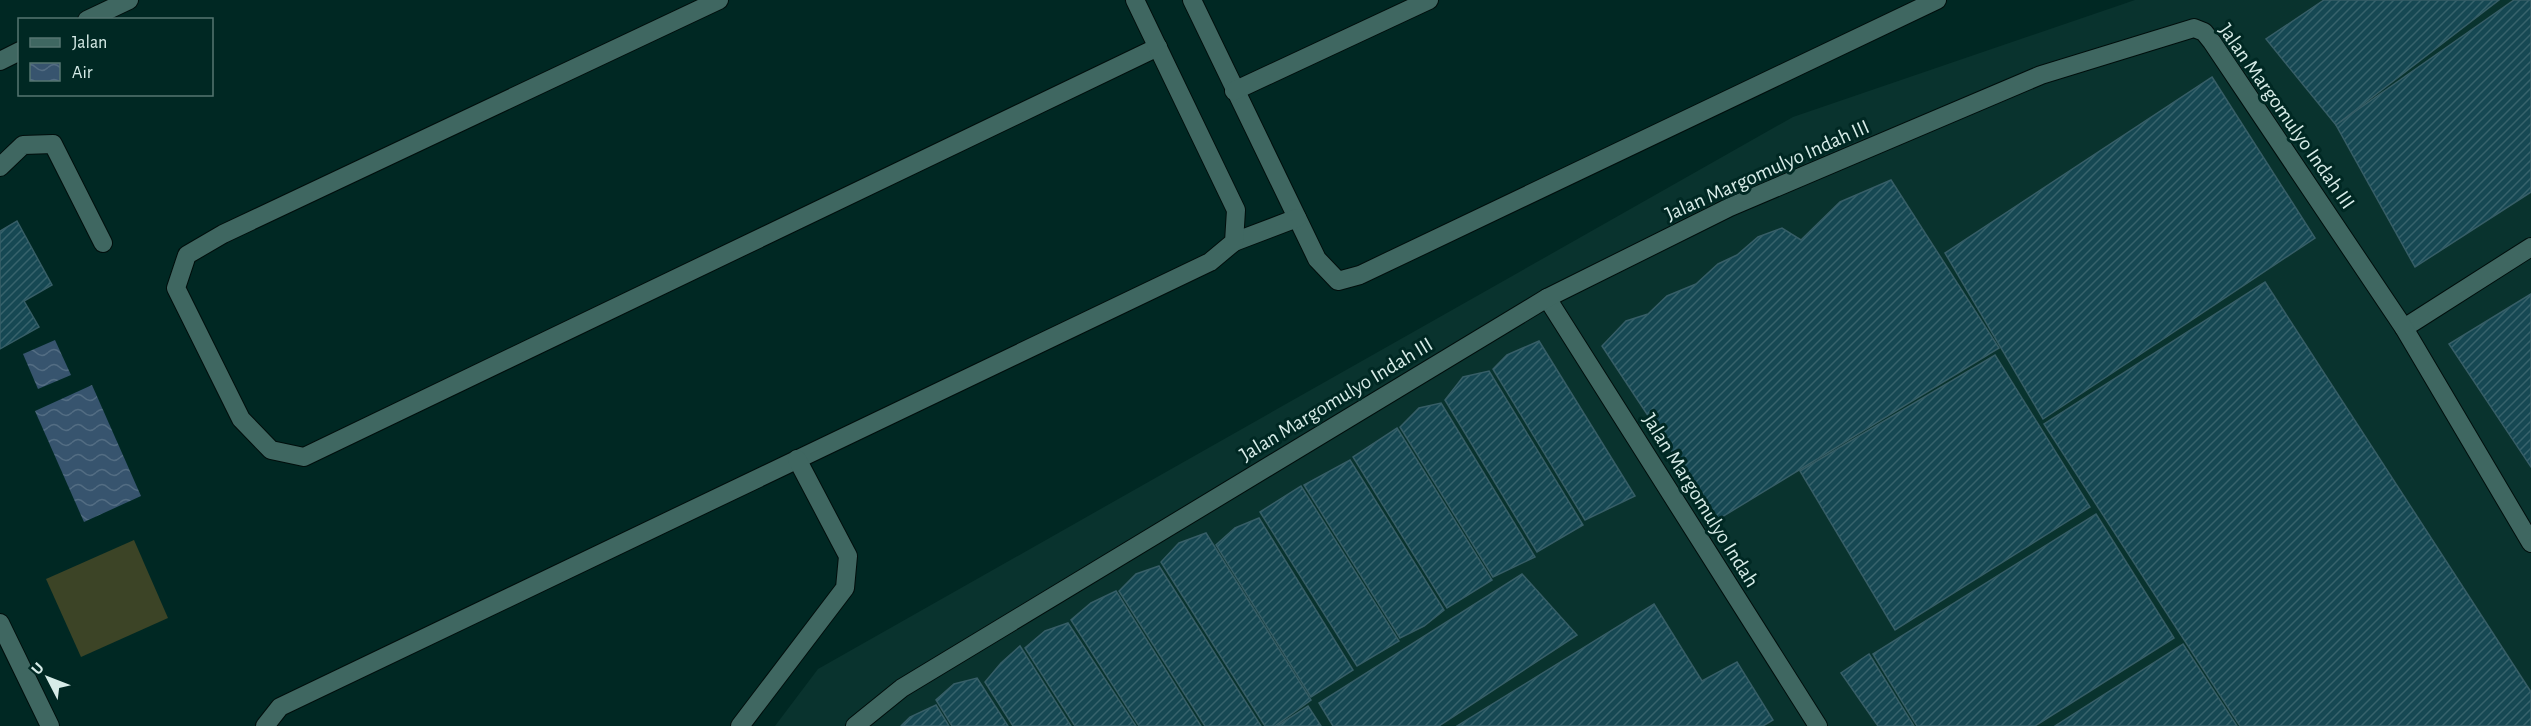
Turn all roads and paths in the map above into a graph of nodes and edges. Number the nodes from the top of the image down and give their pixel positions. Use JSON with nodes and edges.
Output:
{"nodes":[{"id":1,"x":129,"y":0,"type":"edge"},
{"id":2,"x":719,"y":0,"type":"edge"},
{"id":3,"x":1135,"y":0,"type":"edge"},
{"id":4,"x":1192,"y":0,"type":"edge"},
{"id":5,"x":1430,"y":0,"type":"edge"},
{"id":6,"x":1937,"y":0,"type":"edge"},
{"id":7,"x":91,"y":18,"type":"edge"},
{"id":8,"x":1158,"y":47,"type":"junction"},
{"id":9,"x":18,"y":52,"type":"edge"},
{"id":10,"x":0,"y":61,"type":"edge"},
{"id":11,"x":1234,"y":91,"type":"junction"},
{"id":12,"x":4,"y":155,"type":"edge"},
{"id":13,"x":1297,"y":218,"type":"junction"},
{"id":14,"x":1234,"y":242,"type":"junction"},
{"id":15,"x":103,"y":243,"type":"dead end"},
{"id":16,"x":2531,"y":248,"type":"edge"},
{"id":17,"x":1547,"y":297,"type":"junction"},
{"id":18,"x":2404,"y":328,"type":"junction"},
{"id":19,"x":797,"y":459,"type":"junction"},
{"id":20,"x":2531,"y":543,"type":"edge"},
{"id":21,"x":0,"y":623,"type":"edge"},
{"id":22,"x":50,"y":726,"type":"edge"},
{"id":23,"x":265,"y":726,"type":"edge"},
{"id":24,"x":740,"y":726,"type":"edge"},
{"id":25,"x":855,"y":726,"type":"edge"},
{"id":26,"x":1818,"y":726,"type":"edge"}],
"edges":[{"from":1,"to":7,"type":"street"},
{"from":2,"to":8,"type":"street"},
{"from":3,"to":8,"type":"street"},
{"from":4,"to":11,"type":"street"},
{"from":5,"to":11,"type":"street"},
{"from":6,"to":13,"type":"street"},
{"from":8,"to":14,"type":"street"},
{"from":9,"to":10,"type":"street"},
{"from":11,"to":13,"type":"street"},
{"from":12,"to":15,"type":"street"},
{"from":13,"to":14,"type":"street"},
{"from":14,"to":19,"type":"street"},
{"from":16,"to":18,"type":"street"},
{"from":17,"to":18,"type":"street","name":"Jalan Margomulyo Indah III"},
{"from":17,"to":25,"type":"street","name":"Jalan Margomulyo Indah III"},
{"from":17,"to":26,"type":"street","name":"Jalan Margomulyo Indah"},
{"from":18,"to":20,"type":"street","name":"Jalan Margomulyo Indah III"},
{"from":19,"to":23,"type":"street"},
{"from":19,"to":24,"type":"street"},
{"from":21,"to":22,"type":"street"}]}
